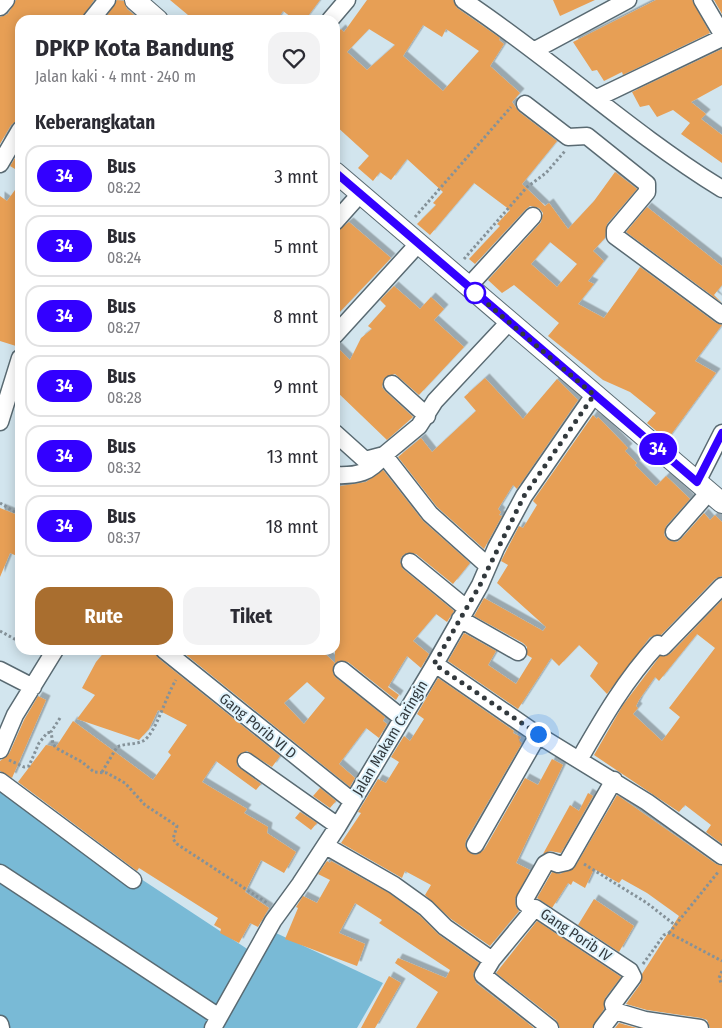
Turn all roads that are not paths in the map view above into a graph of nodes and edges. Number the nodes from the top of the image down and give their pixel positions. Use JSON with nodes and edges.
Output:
{"nodes":[{"id":1,"x":6,"y":0,"type":"edge"},
{"id":2,"x":107,"y":0,"type":"edge"},
{"id":3,"x":135,"y":0,"type":"edge"},
{"id":4,"x":347,"y":0,"type":"edge"},
{"id":5,"x":463,"y":0,"type":"edge"},
{"id":6,"x":628,"y":0,"type":"edge"},
{"id":7,"x":702,"y":0,"type":"edge"},
{"id":8,"x":0,"y":7,"type":"edge"},
{"id":9,"x":96,"y":15,"type":"edge"},
{"id":10,"x":152,"y":15,"type":"edge"},
{"id":11,"x":334,"y":15,"type":"edge"},
{"id":12,"x":722,"y":34,"type":"edge"},
{"id":13,"x":722,"y":38,"type":"edge"},
{"id":14,"x":535,"y":50,"type":"junction"},
{"id":15,"x":597,"y":98,"type":"junction"},
{"id":16,"x":525,"y":104,"type":"road end"},
{"id":17,"x":15,"y":138,"type":"edge"},
{"id":18,"x":1,"y":160,"type":"edge"},
{"id":19,"x":340,"y":176,"type":"edge"},
{"id":20,"x":722,"y":189,"type":"edge"},
{"id":21,"x":360,"y":194,"type":"junction"},
{"id":22,"x":340,"y":216,"type":"edge"},
{"id":23,"x":533,"y":216,"type":"dead end"},
{"id":24,"x":418,"y":244,"type":"junction"},
{"id":25,"x":468,"y":287,"type":"junction"},
{"id":26,"x":722,"y":315,"type":"edge"},
{"id":27,"x":509,"y":322,"type":"junction"},
{"id":28,"x":340,"y":330,"type":"edge"},
{"id":29,"x":15,"y":374,"type":"edge"},
{"id":30,"x":392,"y":384,"type":"dead end"},
{"id":31,"x":594,"y":395,"type":"junction"},
{"id":32,"x":427,"y":416,"type":"junction"},
{"id":33,"x":0,"y":422,"type":"edge"},
{"id":34,"x":722,"y":433,"type":"edge"},
{"id":35,"x":340,"y":438,"type":"edge"},
{"id":36,"x":384,"y":455,"type":"junction"},
{"id":37,"x":340,"y":475,"type":"edge"},
{"id":38,"x":709,"y":492,"type":"edge"},
{"id":39,"x":674,"y":532,"type":"dead end"},
{"id":40,"x":410,"y":562,"type":"dead end"},
{"id":41,"x":488,"y":566,"type":"junction"},
{"id":42,"x":722,"y":586,"type":"edge"},
{"id":43,"x":463,"y":614,"type":"junction"},
{"id":44,"x":518,"y":652,"type":"dead end"},
{"id":45,"x":52,"y":655,"type":"edge"},
{"id":46,"x":170,"y":655,"type":"edge"},
{"id":47,"x":434,"y":664,"type":"junction"},
{"id":48,"x":0,"y":670,"type":"edge"},
{"id":49,"x":342,"y":670,"type":"dead end"},
{"id":50,"x":33,"y":687,"type":"junction"},
{"id":51,"x":402,"y":718,"type":"junction"},
{"id":52,"x":538,"y":734,"type":"junction"},
{"id":53,"x":0,"y":750,"type":"edge"},
{"id":54,"x":246,"y":760,"type":"dead end"},
{"id":55,"x":578,"y":760,"type":"junction"},
{"id":56,"x":614,"y":780,"type":"junction"},
{"id":57,"x":0,"y":781,"type":"edge"},
{"id":58,"x":352,"y":801,"type":"junction"},
{"id":59,"x":338,"y":826,"type":"junction"},
{"id":60,"x":475,"y":845,"type":"dead end"},
{"id":61,"x":326,"y":846,"type":"junction"},
{"id":62,"x":722,"y":856,"type":"edge"},
{"id":63,"x":0,"y":873,"type":"edge"},
{"id":64,"x":133,"y":880,"type":"dead end"},
{"id":65,"x":533,"y":909,"type":"junction"},
{"id":66,"x":492,"y":960,"type":"junction"},
{"id":67,"x":615,"y":1011,"type":"junction"},
{"id":68,"x":216,"y":1022,"type":"edge"},
{"id":69,"x":0,"y":1024,"type":"edge"},
{"id":70,"x":1,"y":1028,"type":"edge"},
{"id":71,"x":550,"y":1028,"type":"edge"},
{"id":72,"x":602,"y":1028,"type":"edge"},
{"id":73,"x":700,"y":1028,"type":"edge"}],
"edges":[{"from":1,"to":8,"type":"street"},
{"from":2,"to":9,"type":"street"},
{"from":3,"to":10,"type":"main road"},
{"from":4,"to":11,"type":"street"},
{"from":5,"to":14,"type":"street"},
{"from":6,"to":14,"type":"street"},
{"from":7,"to":12,"type":"street"},
{"from":13,"to":15,"type":"street"},
{"from":14,"to":15,"type":"street"},
{"from":15,"to":20,"type":"street"},
{"from":16,"to":26,"type":"street"},
{"from":17,"to":18,"type":"street"},
{"from":19,"to":21,"type":"main road"},
{"from":21,"to":22,"type":"street"},
{"from":21,"to":24,"type":"main road"},
{"from":23,"to":25,"type":"street"},
{"from":24,"to":25,"type":"main road"},
{"from":24,"to":28,"type":"street"},
{"from":25,"to":27,"type":"main road"},
{"from":27,"to":31,"type":"main road"},
{"from":27,"to":32,"type":"street"},
{"from":29,"to":33,"type":"street"},
{"from":30,"to":32,"type":"street"},
{"from":31,"to":38,"type":"main road"},
{"from":31,"to":41,"type":"street","name":"Jalan Makam Caringin"},
{"from":32,"to":36,"type":"street"},
{"from":34,"to":38,"type":"street"},
{"from":35,"to":36,"type":"street"},
{"from":36,"to":37,"type":"street"},
{"from":36,"to":41,"type":"street"},
{"from":38,"to":39,"type":"street"},
{"from":40,"to":43,"type":"street"},
{"from":41,"to":43,"type":"street","name":"Jalan Makam Caringin"},
{"from":42,"to":55,"type":"street"},
{"from":43,"to":44,"type":"street"},
{"from":43,"to":47,"type":"street","name":"Jalan Makam Caringin"},
{"from":45,"to":50,"type":"street"},
{"from":46,"to":58,"type":"street","name":"Gang Porib VI D"},
{"from":47,"to":51,"type":"street","name":"Jalan Makam Caringin"},
{"from":47,"to":52,"type":"street"},
{"from":48,"to":50,"type":"street"},
{"from":49,"to":51,"type":"street"},
{"from":50,"to":53,"type":"street"},
{"from":51,"to":58,"type":"street","name":"Jalan Makam Caringin"},
{"from":52,"to":55,"type":"street"},
{"from":52,"to":60,"type":"street"},
{"from":54,"to":59,"type":"street"},
{"from":55,"to":56,"type":"street"},
{"from":56,"to":62,"type":"street"},
{"from":56,"to":65,"type":"street"},
{"from":57,"to":64,"type":"street"},
{"from":58,"to":59,"type":"street","name":"Jalan Makam Caringin"},
{"from":59,"to":61,"type":"street","name":"Jalan Makam Caringin"},
{"from":61,"to":66,"type":"street"},
{"from":61,"to":68,"type":"street","name":"Jalan Makam Caringin"},
{"from":63,"to":68,"type":"street"},
{"from":65,"to":66,"type":"street","name":"Gang Porib IV"},
{"from":65,"to":67,"type":"street","name":"Gang Porib IV"},
{"from":66,"to":71,"type":"street"},
{"from":67,"to":72,"type":"street"},
{"from":67,"to":73,"type":"street"},
{"from":69,"to":70,"type":"street"}]}
